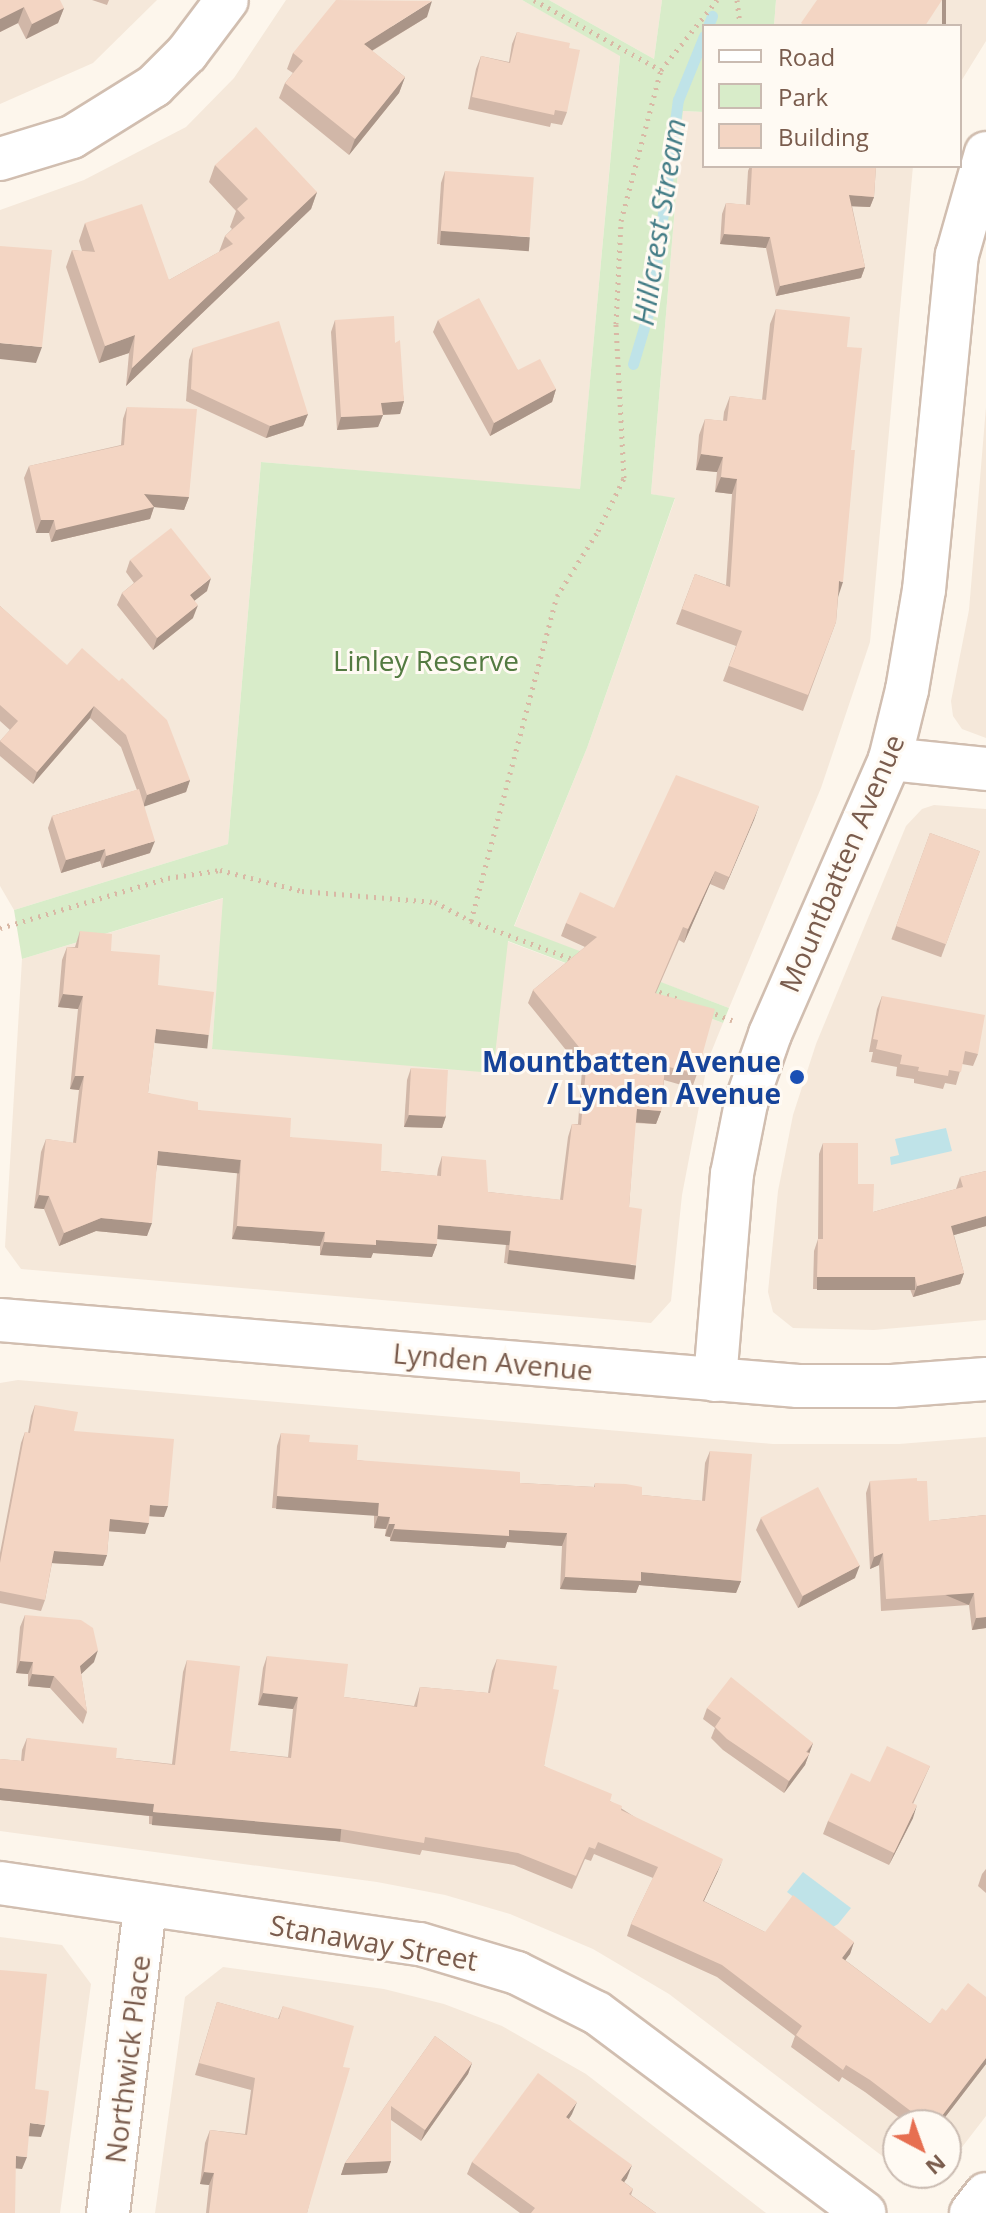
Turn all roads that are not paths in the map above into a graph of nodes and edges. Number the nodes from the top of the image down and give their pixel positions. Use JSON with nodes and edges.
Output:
{"nodes":[{"id":1,"x":227,"y":0,"type":"edge"},
{"id":2,"x":0,"y":159,"type":"edge"},
{"id":3,"x":982,"y":175,"type":"edge"},
{"id":4,"x":890,"y":759,"type":"junction"},
{"id":5,"x":986,"y":769,"type":"edge"},
{"id":6,"x":0,"y":1320,"type":"edge"},
{"id":7,"x":986,"y":1379,"type":"edge"},
{"id":8,"x":715,"y":1380,"type":"junction"},
{"id":9,"x":0,"y":1883,"type":"edge"},
{"id":10,"x":145,"y":1905,"type":"junction"},
{"id":11,"x":986,"y":2194,"type":"edge"},
{"id":12,"x":108,"y":2213,"type":"edge"},
{"id":13,"x":864,"y":2213,"type":"edge"},
{"id":14,"x":971,"y":2213,"type":"edge"}],
"edges":[{"from":1,"to":2,"type":"street"},
{"from":3,"to":4,"type":"street","name":"Mountbatten Avenue"},
{"from":4,"to":5,"type":"street"},
{"from":4,"to":8,"type":"street","name":"Mountbatten Avenue"},
{"from":6,"to":8,"type":"street","name":"Lynden Avenue"},
{"from":7,"to":8,"type":"street","name":"Lynden Avenue"},
{"from":9,"to":10,"type":"street","name":"Stanaway Street"},
{"from":10,"to":12,"type":"street","name":"Northwick Place"},
{"from":10,"to":13,"type":"street","name":"Stanaway Street"},
{"from":11,"to":14,"type":"street"}]}
